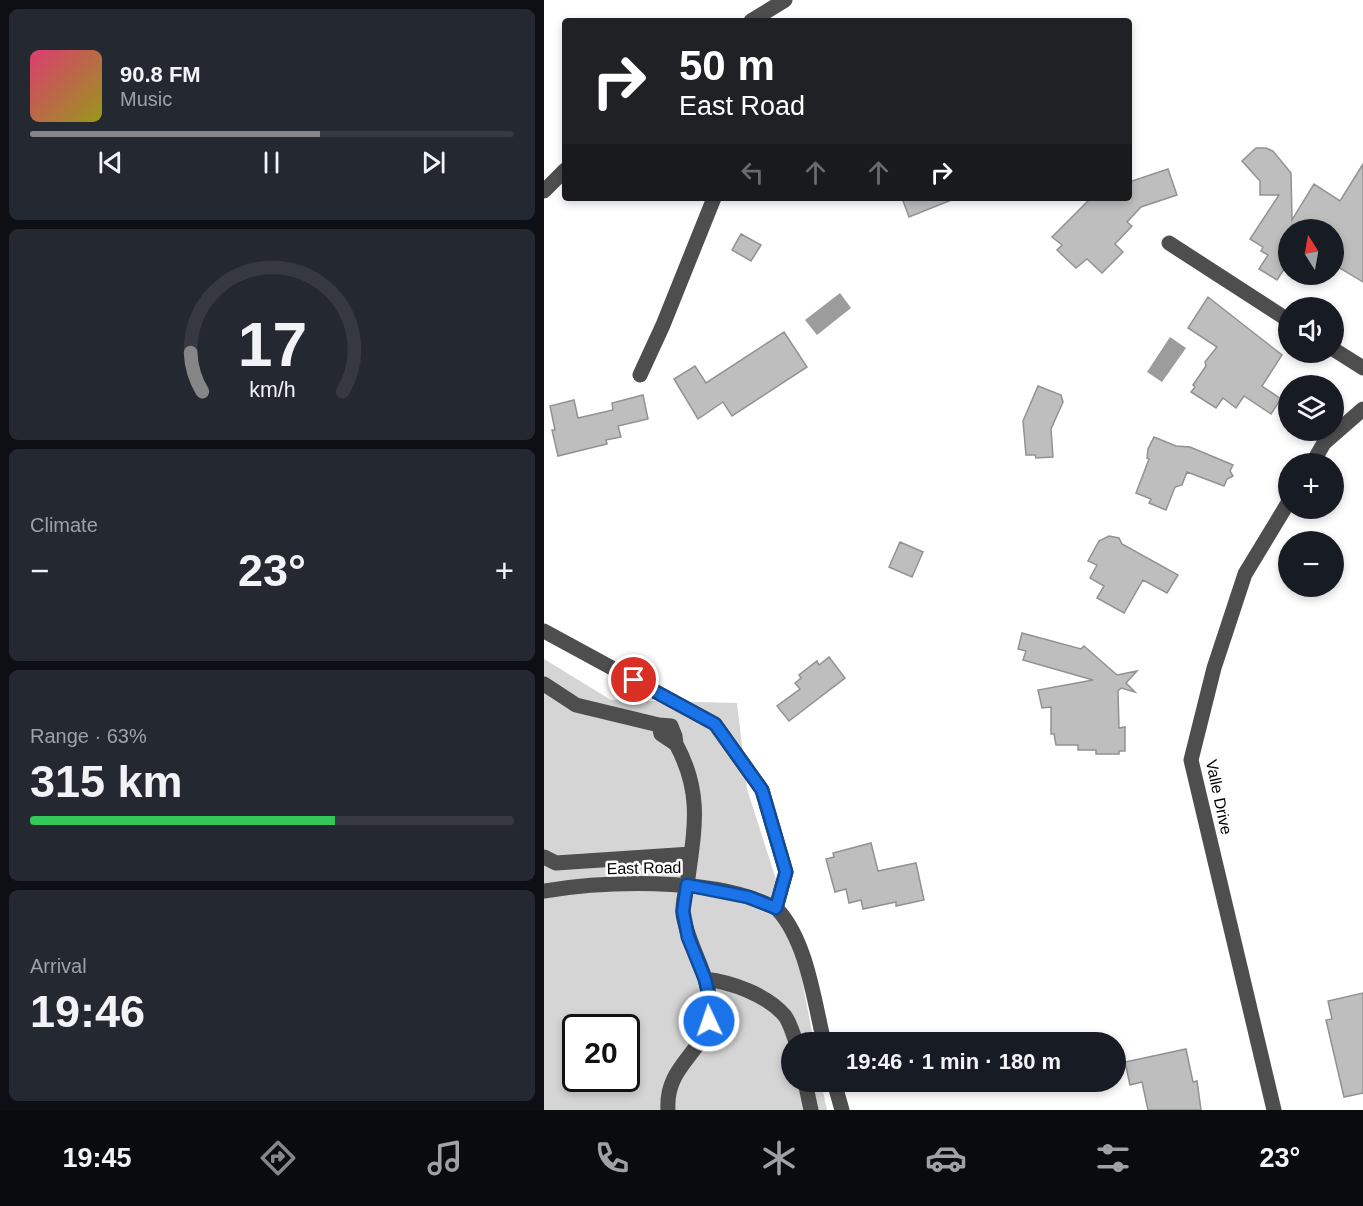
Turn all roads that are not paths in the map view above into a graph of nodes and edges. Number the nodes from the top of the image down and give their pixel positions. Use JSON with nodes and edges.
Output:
{"nodes":[{"id":1,"x":785,"y":0,"type":"edge"},
{"id":2,"x":758,"y":18,"type":"edge"},
{"id":3,"x":562,"y":173,"type":"edge"},
{"id":4,"x":544,"y":191,"type":"edge"},
{"id":5,"x":713,"y":201,"type":"edge"},
{"id":6,"x":1169,"y":243,"type":"dead end"},
{"id":7,"x":1278,"y":314,"type":"edge"},
{"id":8,"x":1344,"y":356,"type":"edge"},
{"id":9,"x":1363,"y":368,"type":"edge"},
{"id":10,"x":640,"y":375,"type":"dead end"},
{"id":11,"x":1363,"y":409,"type":"edge"},
{"id":12,"x":1318,"y":453,"type":"edge"},
{"id":13,"x":1278,"y":519,"type":"edge"},
{"id":14,"x":544,"y":631,"type":"edge"},
{"id":15,"x":544,"y":684,"type":"edge"},
{"id":16,"x":691,"y":854,"type":"junction"},
{"id":17,"x":544,"y":857,"type":"edge"},
{"id":18,"x":687,"y":885,"type":"junction"},
{"id":19,"x":544,"y":891,"type":"edge"},
{"id":20,"x":776,"y":908,"type":"junction"},
{"id":21,"x":705,"y":979,"type":"junction"},
{"id":22,"x":792,"y":1032,"type":"edge"},
{"id":23,"x":822,"y":1032,"type":"edge"},
{"id":24,"x":807,"y":1092,"type":"edge"},
{"id":25,"x":837,"y":1092,"type":"edge"},
{"id":26,"x":668,"y":1110,"type":"edge"},
{"id":27,"x":811,"y":1110,"type":"edge"},
{"id":28,"x":842,"y":1110,"type":"edge"},
{"id":29,"x":1274,"y":1110,"type":"edge"}],
"edges":[{"from":1,"to":2,"type":"street"},
{"from":3,"to":4,"type":"street"},
{"from":5,"to":10,"type":"street"},
{"from":6,"to":7,"type":"street"},
{"from":8,"to":9,"type":"street"},
{"from":11,"to":12,"type":"street"},
{"from":13,"to":29,"type":"street","name":"Valle Drive"},
{"from":14,"to":20,"type":"street"},
{"from":15,"to":16,"type":"street"},
{"from":16,"to":17,"type":"street"},
{"from":16,"to":18,"type":"street"},
{"from":18,"to":19,"type":"street","name":"East Road"},
{"from":18,"to":20,"type":"street","name":"East Road"},
{"from":18,"to":21,"type":"street"},
{"from":20,"to":23,"type":"street"},
{"from":21,"to":22,"type":"street"},
{"from":21,"to":26,"type":"street"},
{"from":24,"to":27,"type":"street"},
{"from":25,"to":28,"type":"street"}]}
